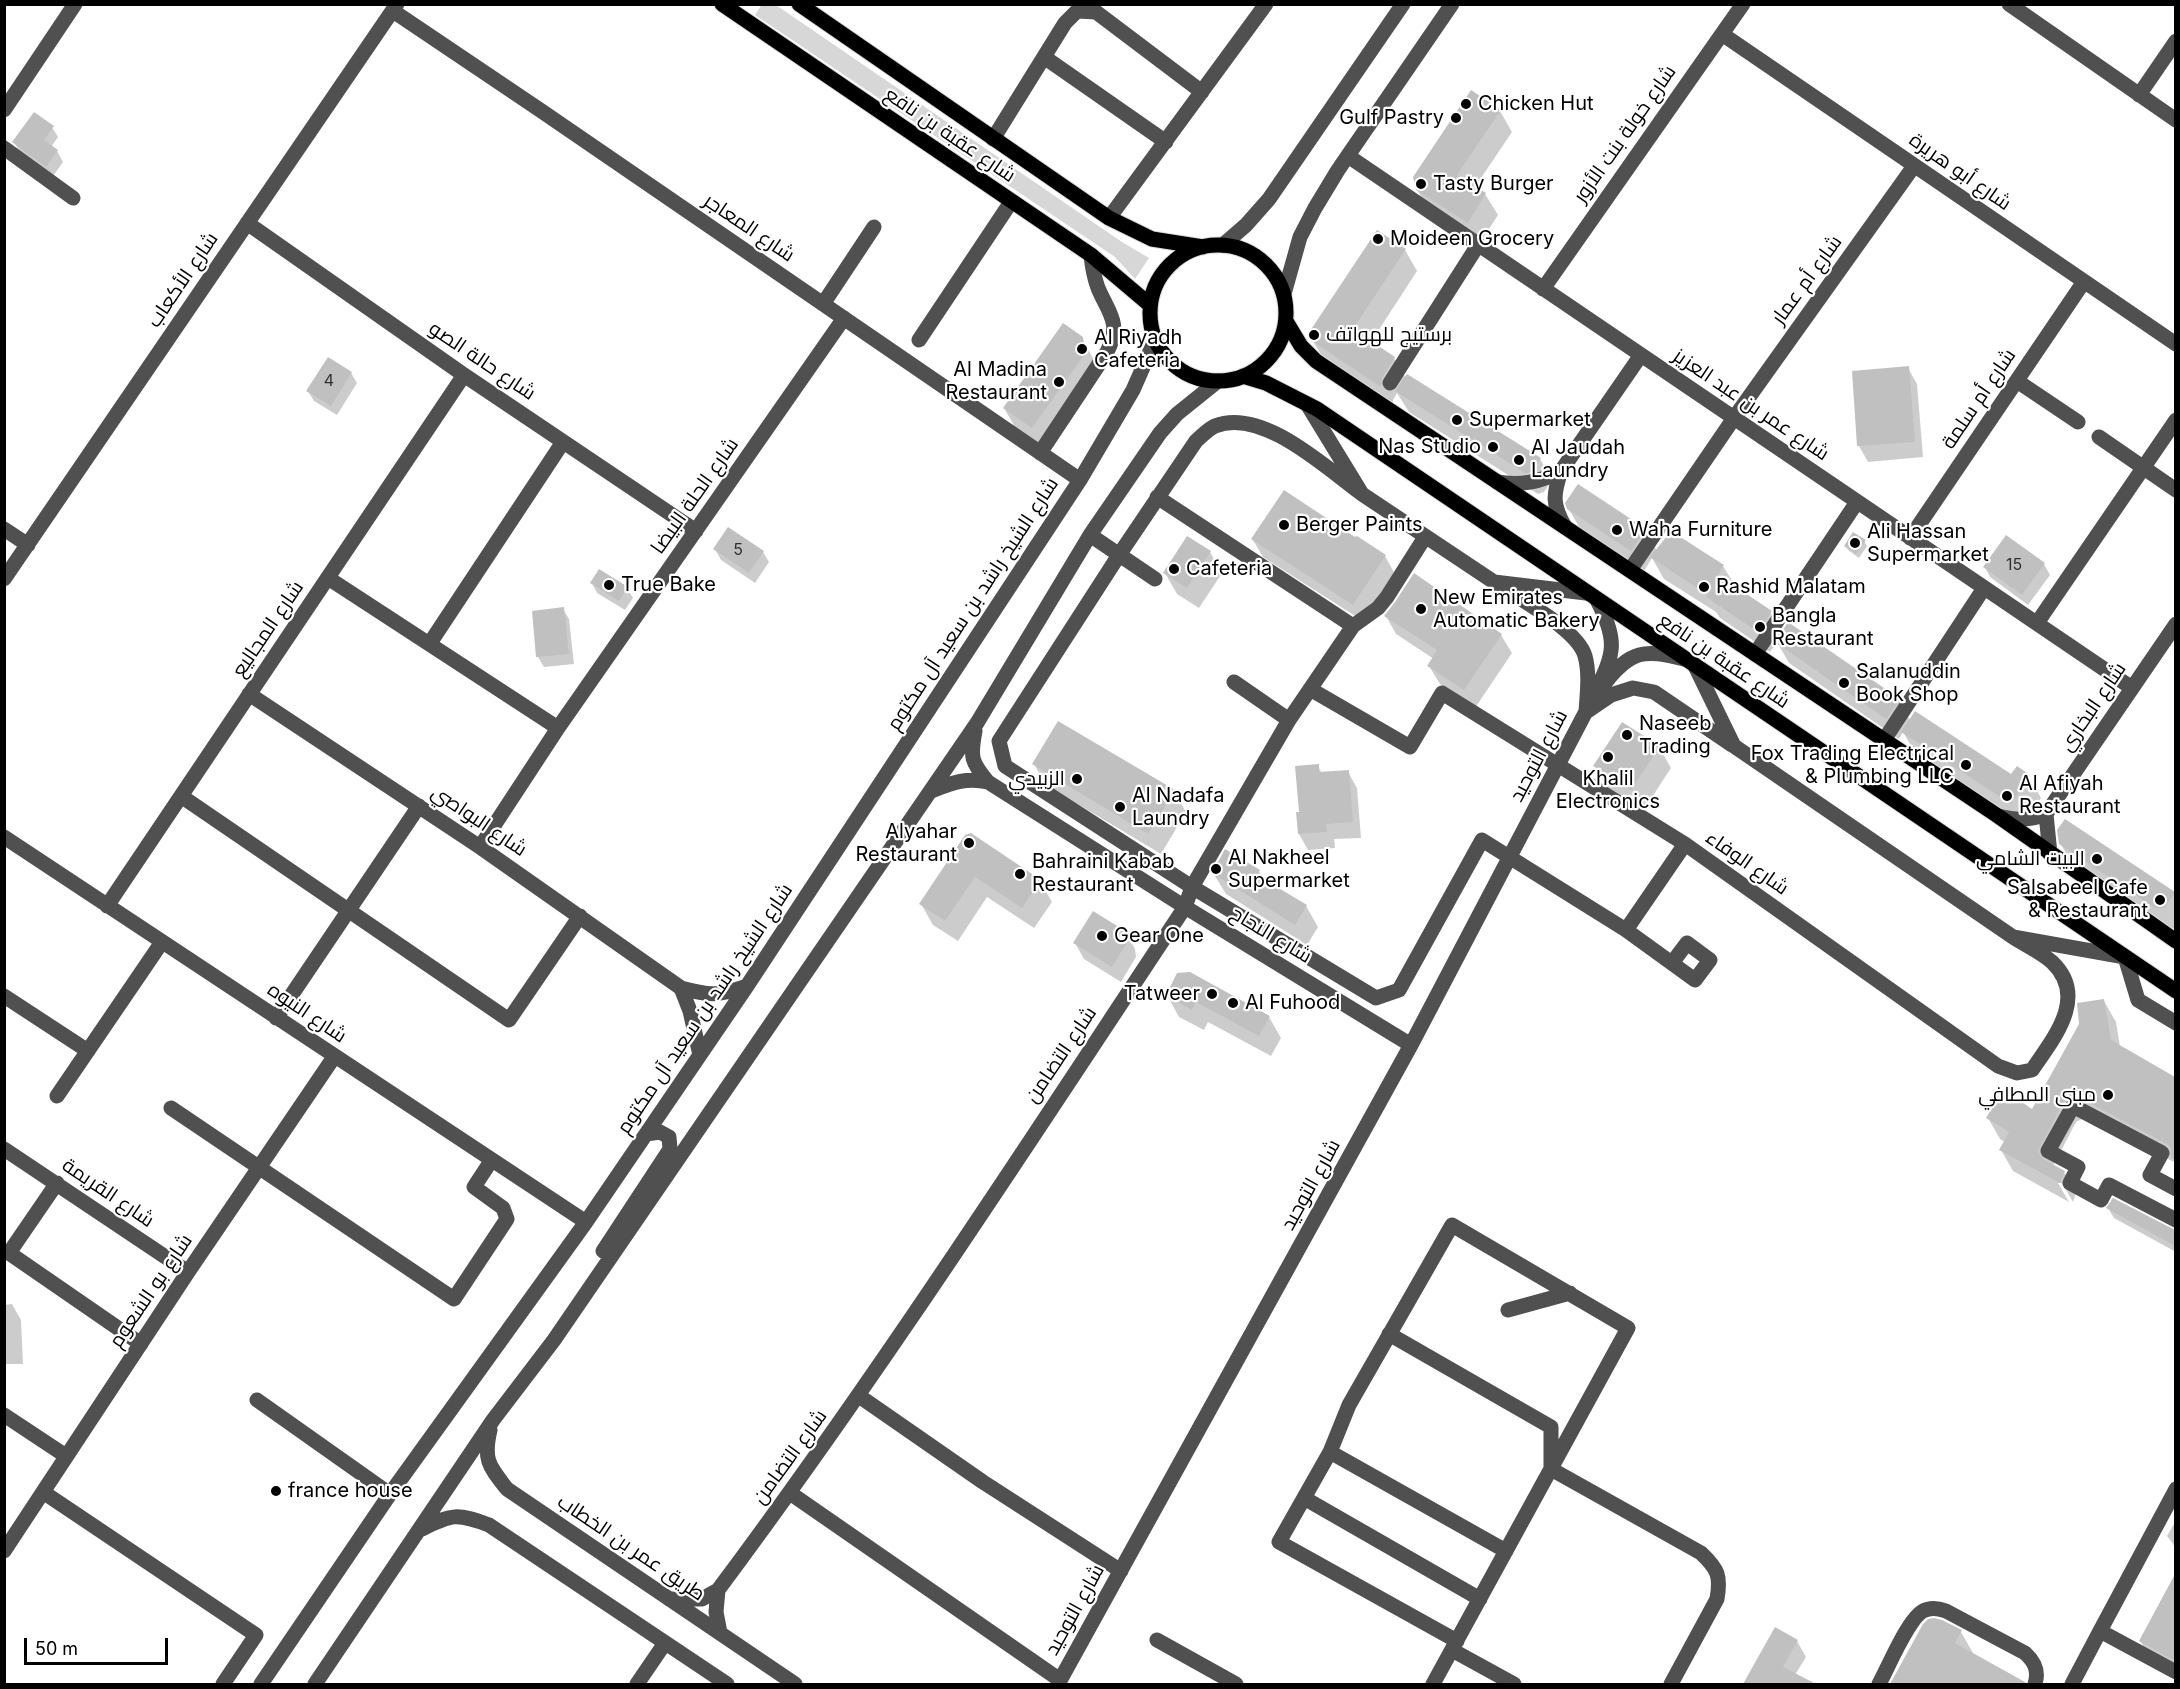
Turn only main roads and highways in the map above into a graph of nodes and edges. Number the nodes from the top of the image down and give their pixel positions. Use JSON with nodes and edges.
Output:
{"nodes":[{"id":1,"x":722,"y":4,"type":"edge"},
{"id":2,"x":799,"y":4,"type":"edge"},
{"id":3,"x":1203,"y":247,"type":"junction"},
{"id":4,"x":1150,"y":304,"type":"junction"},
{"id":5,"x":1286,"y":321,"type":"junction"},
{"id":6,"x":1243,"y":376,"type":"junction"},
{"id":7,"x":2175,"y":940,"type":"edge"},
{"id":8,"x":2175,"y":991,"type":"edge"}],
"edges":[{"from":1,"to":4,"type":"main road","name":"شارع عقبة بن نافع"},
{"from":2,"to":3,"type":"main road","name":"شارع عقبة بن نافع"},
{"from":3,"to":4,"type":"main road"},
{"from":3,"to":5,"type":"main road"},
{"from":4,"to":6,"type":"main road"},
{"from":5,"to":6,"type":"main road"},
{"from":5,"to":7,"type":"main road","name":"شارع عقبة بن نافع"},
{"from":6,"to":8,"type":"main road","name":"شارع عقبة بن نافع"}]}
